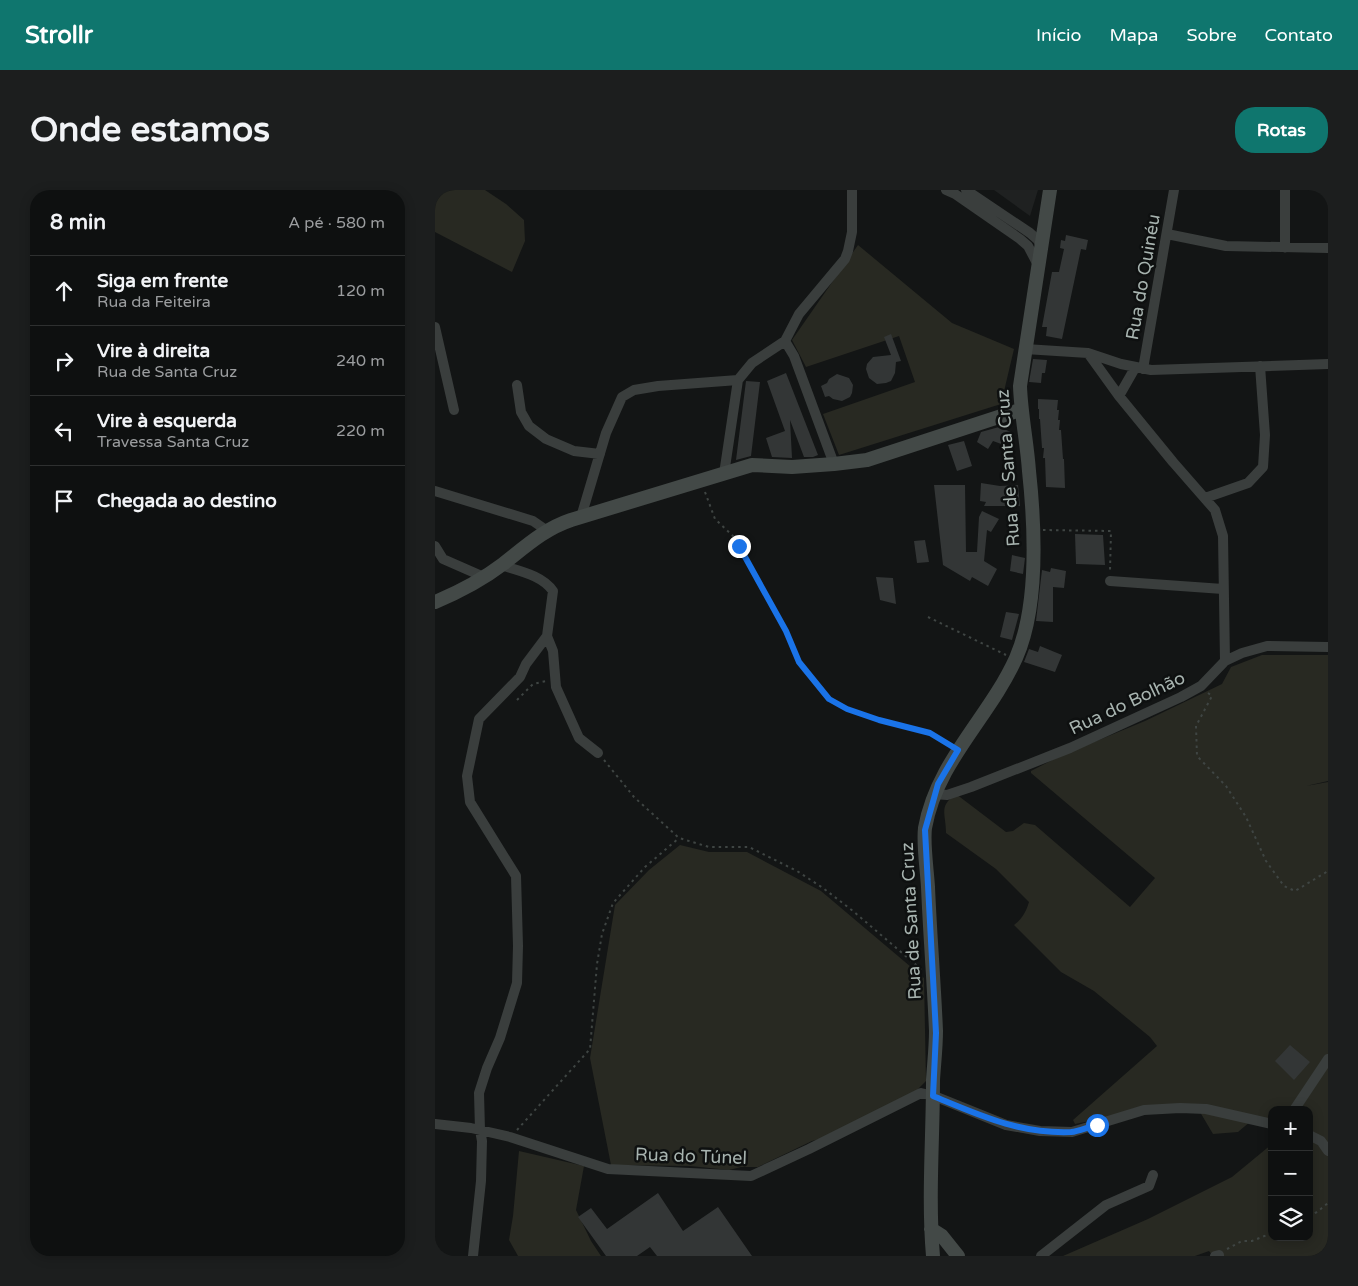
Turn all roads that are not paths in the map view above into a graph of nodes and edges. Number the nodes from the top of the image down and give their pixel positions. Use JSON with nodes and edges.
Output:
{"nodes":[{"id":1,"x":852,"y":190,"type":"edge"},
{"id":2,"x":945,"y":190,"type":"edge"},
{"id":3,"x":966,"y":190,"type":"edge"},
{"id":4,"x":1050,"y":190,"type":"edge"},
{"id":5,"x":1174,"y":190,"type":"edge"},
{"id":6,"x":1285,"y":190,"type":"edge"},
{"id":7,"x":1047,"y":212,"type":"junction"},
{"id":8,"x":1020,"y":226,"type":"junction"},
{"id":9,"x":1167,"y":234,"type":"junction"},
{"id":10,"x":1020,"y":239,"type":"junction"},
{"id":11,"x":1041,"y":241,"type":"junction"},
{"id":12,"x":1285,"y":248,"type":"junction"},
{"id":13,"x":1328,"y":248,"type":"edge"},
{"id":14,"x":1039,"y":265,"type":"junction"},
{"id":15,"x":435,"y":327,"type":"edge"},
{"id":16,"x":785,"y":341,"type":"junction"},
{"id":17,"x":1025,"y":349,"type":"junction"},
{"id":18,"x":1087,"y":353,"type":"junction"},
{"id":19,"x":1328,"y":364,"type":"edge"},
{"id":20,"x":439,"y":365,"type":"edge"},
{"id":21,"x":1260,"y":366,"type":"junction"},
{"id":22,"x":1139,"y":368,"type":"junction"},
{"id":23,"x":738,"y":380,"type":"junction"},
{"id":24,"x":517,"y":385,"type":"dead end"},
{"id":25,"x":1119,"y":396,"type":"junction"},
{"id":26,"x":453,"y":410,"type":"dead end"},
{"id":27,"x":1021,"y":410,"type":"junction"},
{"id":28,"x":600,"y":454,"type":"junction"},
{"id":29,"x":834,"y":464,"type":"junction"},
{"id":30,"x":724,"y":474,"type":"junction"},
{"id":31,"x":435,"y":491,"type":"edge"},
{"id":32,"x":1205,"y":498,"type":"junction"},
{"id":33,"x":581,"y":516,"type":"junction"},
{"id":34,"x":546,"y":530,"type":"junction"},
{"id":35,"x":435,"y":546,"type":"edge"},
{"id":36,"x":501,"y":565,"type":"junction"},
{"id":37,"x":484,"y":577,"type":"junction"},
{"id":38,"x":1110,"y":580,"type":"road end"},
{"id":39,"x":1223,"y":589,"type":"junction"},
{"id":40,"x":435,"y":602,"type":"edge"},
{"id":41,"x":547,"y":636,"type":"junction"},
{"id":42,"x":1328,"y":647,"type":"edge"},
{"id":43,"x":1225,"y":661,"type":"junction"},
{"id":44,"x":598,"y":752,"type":"road end"},
{"id":45,"x":935,"y":794,"type":"junction"},
{"id":46,"x":1328,"y":1059,"type":"edge"},
{"id":47,"x":933,"y":1096,"type":"junction"},
{"id":48,"x":1297,"y":1106,"type":"edge"},
{"id":49,"x":1268,"y":1123,"type":"edge"},
{"id":50,"x":435,"y":1124,"type":"edge"},
{"id":51,"x":480,"y":1130,"type":"junction"},
{"id":52,"x":1313,"y":1137,"type":"edge"},
{"id":53,"x":1328,"y":1150,"type":"edge"},
{"id":54,"x":1153,"y":1175,"type":"dead end"},
{"id":55,"x":931,"y":1229,"type":"junction"},
{"id":56,"x":473,"y":1256,"type":"edge"},
{"id":57,"x":933,"y":1256,"type":"edge"},
{"id":58,"x":958,"y":1256,"type":"edge"},
{"id":59,"x":1041,"y":1256,"type":"edge"}],
"edges":[{"from":1,"to":16,"type":"street"},
{"from":2,"to":10,"type":"street"},
{"from":3,"to":8,"type":"street"},
{"from":4,"to":7,"type":"main road","name":"Rua de Santa Cruz"},
{"from":5,"to":9,"type":"street","name":"Rua do Quinéu"},
{"from":6,"to":12,"type":"street"},
{"from":7,"to":8,"type":"street"},
{"from":7,"to":11,"type":"main road","name":"Rua de Santa Cruz"},
{"from":8,"to":11,"type":"street"},
{"from":9,"to":12,"type":"street"},
{"from":9,"to":22,"type":"street","name":"Rua do Quinéu"},
{"from":10,"to":11,"type":"street"},
{"from":10,"to":14,"type":"street"},
{"from":11,"to":14,"type":"main road","name":"Rua de Santa Cruz"},
{"from":12,"to":13,"type":"street"},
{"from":14,"to":17,"type":"main road","name":"Rua de Santa Cruz"},
{"from":15,"to":20,"type":"street"},
{"from":16,"to":23,"type":"street"},
{"from":16,"to":29,"type":"street"},
{"from":17,"to":18,"type":"street"},
{"from":17,"to":27,"type":"main road","name":"Rua de Santa Cruz"},
{"from":18,"to":22,"type":"street"},
{"from":18,"to":25,"type":"street"},
{"from":19,"to":21,"type":"street"},
{"from":20,"to":26,"type":"street"},
{"from":21,"to":22,"type":"street"},
{"from":21,"to":32,"type":"street"},
{"from":22,"to":25,"type":"street","name":"Rua do Quinéu"},
{"from":23,"to":28,"type":"street"},
{"from":23,"to":30,"type":"street"},
{"from":24,"to":28,"type":"street"},
{"from":25,"to":32,"type":"street"},
{"from":27,"to":29,"type":"main road"},
{"from":27,"to":45,"type":"main road","name":"Rua de Santa Cruz"},
{"from":28,"to":33,"type":"street"},
{"from":29,"to":30,"type":"main road"},
{"from":30,"to":33,"type":"main road"},
{"from":31,"to":34,"type":"street"},
{"from":32,"to":39,"type":"street"},
{"from":33,"to":34,"type":"main road"},
{"from":34,"to":36,"type":"main road"},
{"from":35,"to":37,"type":"street"},
{"from":36,"to":37,"type":"main road"},
{"from":36,"to":41,"type":"street"},
{"from":37,"to":40,"type":"main road"},
{"from":38,"to":39,"type":"street"},
{"from":39,"to":43,"type":"street"},
{"from":41,"to":44,"type":"street"},
{"from":41,"to":51,"type":"street"},
{"from":42,"to":43,"type":"street","name":"Rua do Bolhão"},
{"from":43,"to":45,"type":"street","name":"Rua do Bolhão"},
{"from":45,"to":47,"type":"main road","name":"Rua de Santa Cruz"},
{"from":46,"to":48,"type":"street"},
{"from":47,"to":49,"type":"street"},
{"from":47,"to":51,"type":"street","name":"Rua do Túnel"},
{"from":47,"to":55,"type":"main road","name":"Rua de Santa Cruz"},
{"from":50,"to":51,"type":"street","name":"Rua do Túnel"},
{"from":51,"to":56,"type":"street"},
{"from":52,"to":53,"type":"street"},
{"from":54,"to":59,"type":"street"},
{"from":55,"to":57,"type":"main road","name":"Rua de Santa Cruz"},
{"from":55,"to":58,"type":"main road"}]}
